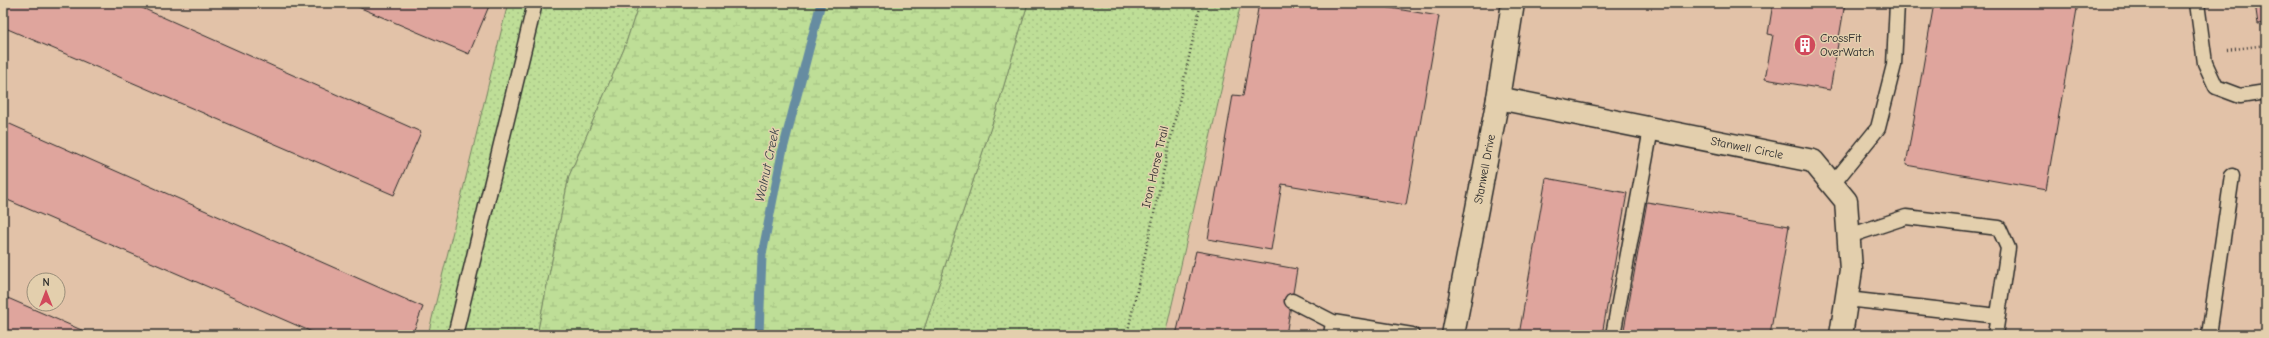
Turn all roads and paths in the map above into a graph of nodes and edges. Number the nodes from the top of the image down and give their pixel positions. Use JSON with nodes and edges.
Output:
{"nodes":[{"id":1,"x":535,"y":3,"type":"edge"},
{"id":2,"x":1201,"y":3,"type":"edge"},
{"id":3,"x":1513,"y":3,"type":"edge"},
{"id":4,"x":1897,"y":3,"type":"edge"},
{"id":5,"x":2196,"y":3,"type":"edge"},
{"id":6,"x":2266,"y":45,"type":"edge"},
{"id":7,"x":2203,"y":52,"type":"junction"},
{"id":8,"x":2266,"y":92,"type":"edge"},
{"id":9,"x":1498,"y":98,"type":"junction"},
{"id":10,"x":1651,"y":129,"type":"junction"},
{"id":11,"x":2232,"y":176,"type":"dead end"},
{"id":12,"x":1832,"y":185,"type":"junction"},
{"id":13,"x":1849,"y":236,"type":"junction"},
{"id":14,"x":1847,"y":298,"type":"junction"},
{"id":15,"x":1292,"y":301,"type":"dead end"},
{"id":16,"x":1998,"y":316,"type":"junction"},
{"id":17,"x":1332,"y":328,"type":"edge"},
{"id":18,"x":455,"y":335,"type":"edge"},
{"id":19,"x":1127,"y":335,"type":"edge"},
{"id":20,"x":1412,"y":335,"type":"edge"},
{"id":21,"x":1453,"y":335,"type":"edge"},
{"id":22,"x":1613,"y":335,"type":"edge"},
{"id":23,"x":1841,"y":335,"type":"edge"},
{"id":24,"x":1995,"y":335,"type":"edge"},
{"id":25,"x":2209,"y":335,"type":"edge"}],
"edges":[{"from":1,"to":18,"type":"lane"},
{"from":2,"to":19,"type":"path","name":"Iron Horse Trail"},
{"from":3,"to":9,"type":"street","name":"Stanwell Drive"},
{"from":4,"to":12,"type":"lane"},
{"from":5,"to":7,"type":"lane"},
{"from":6,"to":7,"type":"path"},
{"from":7,"to":8,"type":"lane"},
{"from":9,"to":10,"type":"street","name":"Stanwell Circle"},
{"from":9,"to":21,"type":"street","name":"Stanwell Drive"},
{"from":10,"to":12,"type":"street","name":"Stanwell Circle"},
{"from":10,"to":22,"type":"lane"},
{"from":11,"to":25,"type":"lane"},
{"from":12,"to":13,"type":"street","name":"Stanwell Circle"},
{"from":13,"to":14,"type":"street","name":"Stanwell Circle"},
{"from":13,"to":16,"type":"lane"},
{"from":14,"to":16,"type":"lane"},
{"from":14,"to":23,"type":"street","name":"Stanwell Circle"},
{"from":15,"to":17,"type":"lane"},
{"from":16,"to":24,"type":"lane"},
{"from":17,"to":20,"type":"lane"}]}
